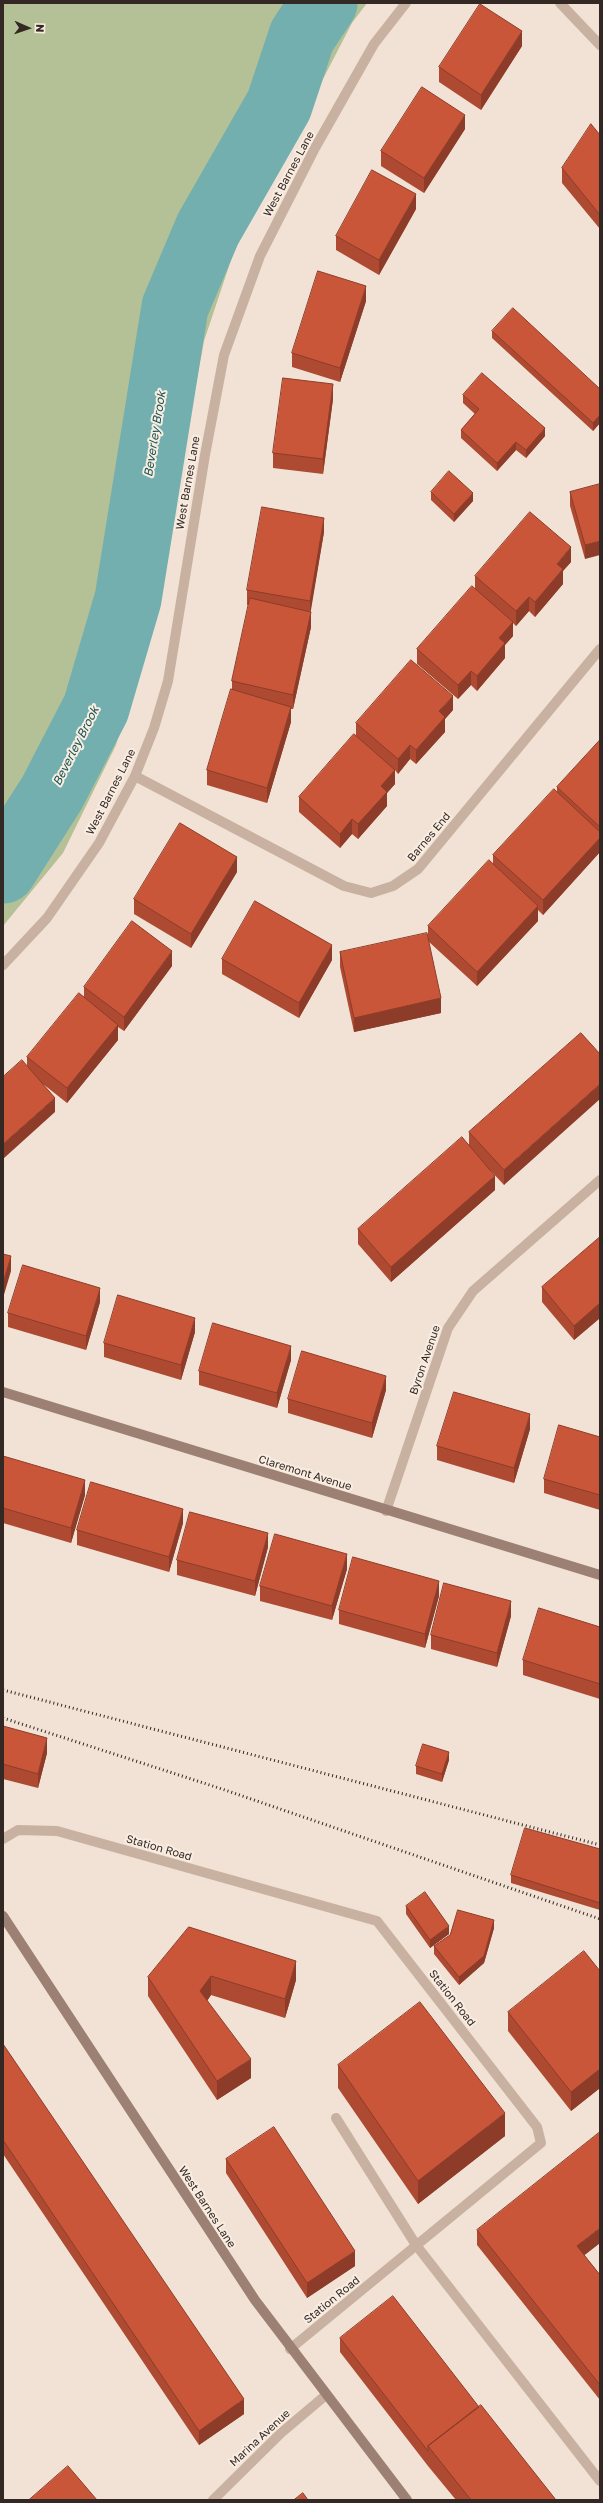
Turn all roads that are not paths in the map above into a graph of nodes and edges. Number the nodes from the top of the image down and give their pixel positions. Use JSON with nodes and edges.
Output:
{"nodes":[{"id":1,"x":406,"y":3,"type":"edge"},
{"id":2,"x":560,"y":3,"type":"edge"},
{"id":3,"x":600,"y":45,"type":"edge"},
{"id":4,"x":600,"y":649,"type":"edge"},
{"id":5,"x":135,"y":776,"type":"junction"},
{"id":6,"x":3,"y":965,"type":"edge"},
{"id":7,"x":600,"y":1180,"type":"edge"},
{"id":8,"x":3,"y":1392,"type":"edge"},
{"id":9,"x":386,"y":1511,"type":"junction"},
{"id":10,"x":600,"y":1575,"type":"edge"},
{"id":11,"x":3,"y":1839,"type":"edge"},
{"id":12,"x":3,"y":1916,"type":"edge"},
{"id":13,"x":336,"y":2118,"type":"dead end"},
{"id":14,"x":416,"y":2246,"type":"junction"},
{"id":15,"x":290,"y":2349,"type":"junction"},
{"id":16,"x":326,"y":2395,"type":"junction"},
{"id":17,"x":600,"y":2481,"type":"edge"},
{"id":18,"x":213,"y":2500,"type":"edge"},
{"id":19,"x":407,"y":2500,"type":"edge"}],
"edges":[{"from":1,"to":5,"type":"street","name":"West Barnes Lane"},
{"from":2,"to":3,"type":"street"},
{"from":4,"to":5,"type":"street","name":"Barnes End"},
{"from":5,"to":6,"type":"street","name":"West Barnes Lane"},
{"from":7,"to":9,"type":"street","name":"Byron Avenue"},
{"from":8,"to":9,"type":"street","name":"Claremont Avenue"},
{"from":9,"to":10,"type":"street","name":"Claremont Avenue"},
{"from":11,"to":14,"type":"street","name":"Station Road"},
{"from":12,"to":15,"type":"street","name":"West Barnes Lane"},
{"from":13,"to":14,"type":"street"},
{"from":14,"to":15,"type":"street","name":"Station Road"},
{"from":14,"to":17,"type":"street"},
{"from":15,"to":16,"type":"street","name":"West Barnes Lane"},
{"from":16,"to":18,"type":"street","name":"Marina Avenue"},
{"from":16,"to":19,"type":"street","name":"West Barnes Lane"}]}
